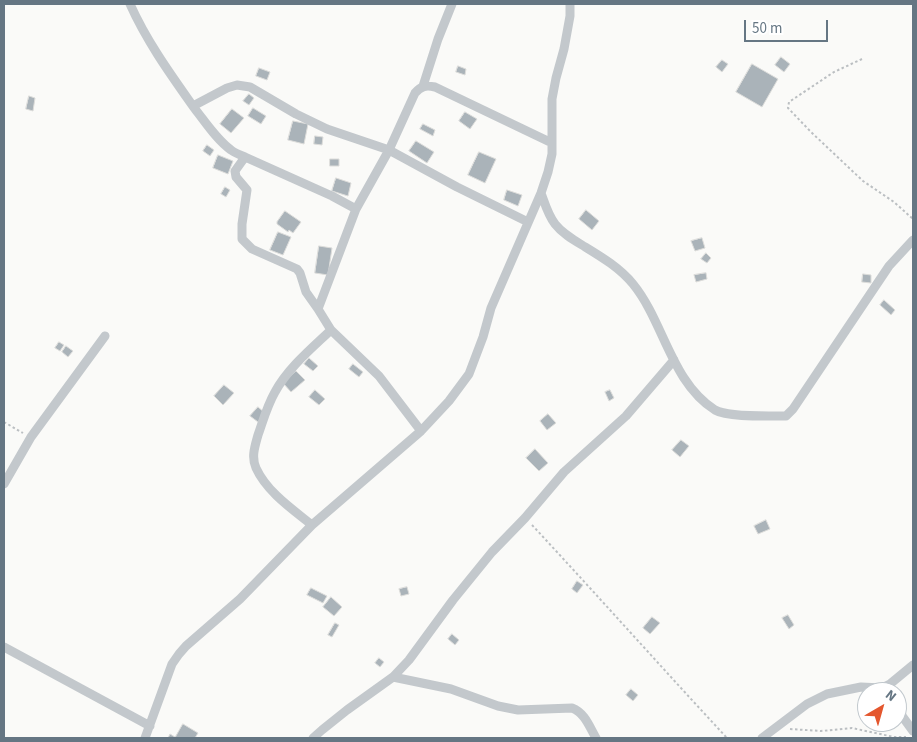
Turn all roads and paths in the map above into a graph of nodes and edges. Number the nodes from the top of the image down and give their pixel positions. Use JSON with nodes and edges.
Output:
{"nodes":[{"id":1,"x":130,"y":4,"type":"edge"},
{"id":2,"x":452,"y":4,"type":"edge"},
{"id":3,"x":570,"y":4,"type":"edge"},
{"id":4,"x":862,"y":58,"type":"dead end"},
{"id":5,"x":423,"y":86,"type":"junction"},
{"id":6,"x":193,"y":106,"type":"junction"},
{"id":7,"x":552,"y":143,"type":"junction"},
{"id":8,"x":389,"y":150,"type":"junction"},
{"id":9,"x":245,"y":157,"type":"junction"},
{"id":10,"x":541,"y":193,"type":"junction"},
{"id":11,"x":356,"y":209,"type":"junction"},
{"id":12,"x":913,"y":219,"type":"edge"},
{"id":13,"x":528,"y":222,"type":"junction"},
{"id":14,"x":913,"y":240,"type":"edge"},
{"id":15,"x":318,"y":309,"type":"junction"},
{"id":16,"x":331,"y":330,"type":"junction"},
{"id":17,"x":105,"y":336,"type":"dead end"},
{"id":18,"x":674,"y":360,"type":"junction"},
{"id":19,"x":4,"y":422,"type":"edge"},
{"id":20,"x":421,"y":431,"type":"junction"},
{"id":21,"x":31,"y":437,"type":"junction"},
{"id":22,"x":4,"y":484,"type":"edge"},
{"id":23,"x":525,"y":518,"type":"junction"},
{"id":24,"x":312,"y":525,"type":"junction"},
{"id":25,"x":4,"y":647,"type":"edge"},
{"id":26,"x":913,"y":665,"type":"edge"},
{"id":27,"x":393,"y":677,"type":"junction"},
{"id":28,"x":892,"y":682,"type":"edge"},
{"id":29,"x":857,"y":688,"type":"edge"},
{"id":30,"x":150,"y":726,"type":"junction"},
{"id":31,"x":778,"y":727,"type":"junction"},
{"id":32,"x":913,"y":737,"type":"edge"},
{"id":33,"x":145,"y":738,"type":"edge"},
{"id":34,"x":313,"y":738,"type":"edge"},
{"id":35,"x":596,"y":738,"type":"edge"},
{"id":36,"x":727,"y":738,"type":"edge"},
{"id":37,"x":762,"y":738,"type":"edge"}],
"edges":[{"from":1,"to":6,"type":"street"},
{"from":2,"to":5,"type":"street"},
{"from":3,"to":7,"type":"street"},
{"from":4,"to":12,"type":"path"},
{"from":5,"to":7,"type":"street"},
{"from":5,"to":8,"type":"street"},
{"from":6,"to":8,"type":"street"},
{"from":6,"to":9,"type":"street"},
{"from":7,"to":10,"type":"street"},
{"from":8,"to":11,"type":"street"},
{"from":8,"to":13,"type":"street"},
{"from":9,"to":11,"type":"street"},
{"from":9,"to":15,"type":"street"},
{"from":10,"to":13,"type":"street"},
{"from":10,"to":18,"type":"street"},
{"from":11,"to":15,"type":"street"},
{"from":13,"to":20,"type":"street"},
{"from":14,"to":18,"type":"street"},
{"from":15,"to":16,"type":"street"},
{"from":16,"to":20,"type":"street"},
{"from":16,"to":24,"type":"street"},
{"from":17,"to":21,"type":"street"},
{"from":18,"to":23,"type":"street"},
{"from":19,"to":21,"type":"path"},
{"from":20,"to":24,"type":"street"},
{"from":21,"to":22,"type":"street"},
{"from":23,"to":27,"type":"street"},
{"from":23,"to":36,"type":"path"},
{"from":24,"to":30,"type":"street"},
{"from":25,"to":30,"type":"street"},
{"from":26,"to":28,"type":"street"},
{"from":27,"to":34,"type":"street"},
{"from":27,"to":35,"type":"street"},
{"from":29,"to":31,"type":"street"},
{"from":30,"to":33,"type":"street"},
{"from":31,"to":32,"type":"path"},
{"from":31,"to":37,"type":"street"}]}
